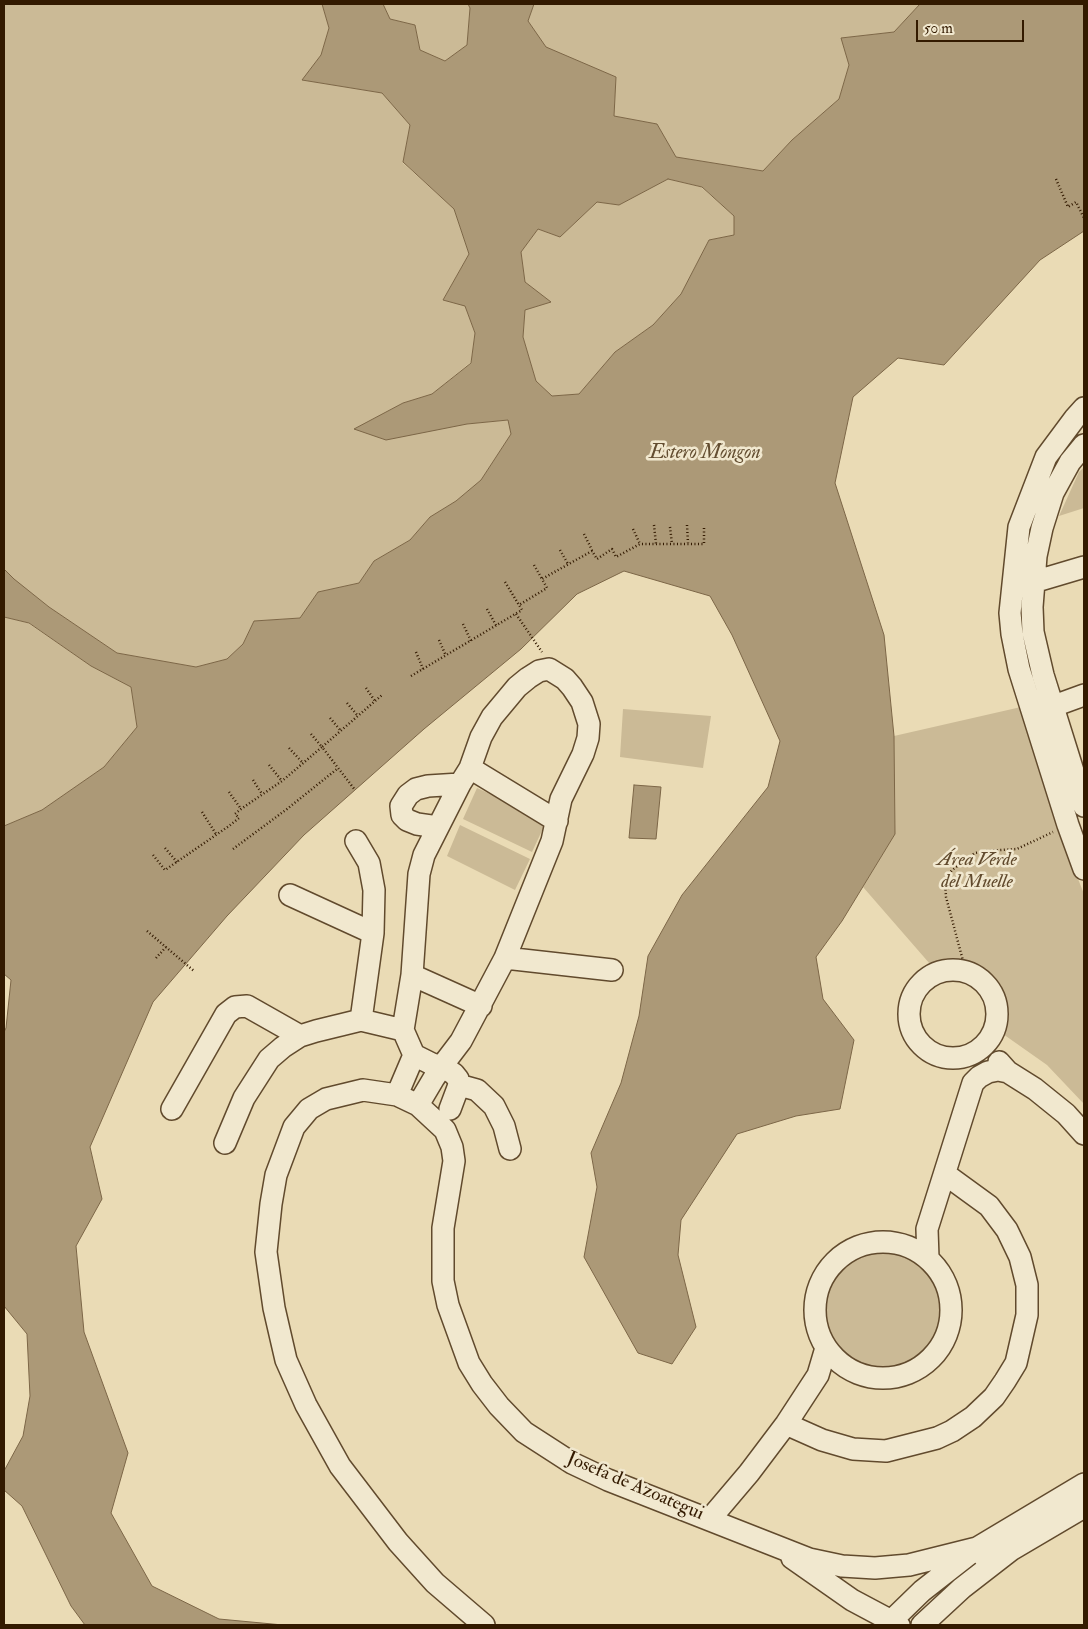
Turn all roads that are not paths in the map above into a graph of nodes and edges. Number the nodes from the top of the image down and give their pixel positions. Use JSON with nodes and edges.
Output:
{"nodes":[{"id":1,"x":1084,"y":408,"type":"edge"},
{"id":2,"x":1084,"y":445,"type":"edge"},
{"id":3,"x":1084,"y":567,"type":"edge"},
{"id":4,"x":1033,"y":582,"type":"junction"},
{"id":5,"x":1012,"y":588,"type":"junction"},
{"id":6,"x":1084,"y":695,"type":"edge"},
{"id":7,"x":1053,"y":706,"type":"junction"},
{"id":8,"x":1032,"y":713,"type":"junction"},
{"id":9,"x":465,"y":776,"type":"junction"},
{"id":10,"x":1084,"y":806,"type":"edge"},
{"id":11,"x":557,"y":821,"type":"junction"},
{"id":12,"x":1076,"y":822,"type":"edge"},
{"id":13,"x":438,"y":828,"type":"junction"},
{"id":14,"x":356,"y":841,"type":"dead end"},
{"id":15,"x":1084,"y":870,"type":"edge"},
{"id":16,"x":290,"y":895,"type":"dead end"},
{"id":17,"x":373,"y":933,"type":"junction"},
{"id":18,"x":505,"y":958,"type":"junction"},
{"id":19,"x":612,"y":970,"type":"dead end"},
{"id":20,"x":412,"y":975,"type":"junction"},
{"id":21,"x":481,"y":1006,"type":"junction"},
{"id":22,"x":361,"y":1020,"type":"junction"},
{"id":23,"x":404,"y":1030,"type":"junction"},
{"id":24,"x":300,"y":1036,"type":"junction"},
{"id":25,"x":983,"y":1046,"type":"junction"},
{"id":26,"x":414,"y":1055,"type":"junction"},
{"id":27,"x":959,"y":1058,"type":"junction"},
{"id":28,"x":442,"y":1066,"type":"junction"},
{"id":29,"x":1008,"y":1072,"type":"junction"},
{"id":30,"x":973,"y":1083,"type":"junction"},
{"id":31,"x":459,"y":1085,"type":"junction"},
{"id":32,"x":397,"y":1095,"type":"junction"},
{"id":33,"x":418,"y":1105,"type":"junction"},
{"id":34,"x":172,"y":1109,"type":"dead end"},
{"id":35,"x":450,"y":1109,"type":"dead end"},
{"id":36,"x":1084,"y":1134,"type":"edge"},
{"id":37,"x":225,"y":1144,"type":"dead end"},
{"id":38,"x":510,"y":1149,"type":"dead end"},
{"id":39,"x":945,"y":1174,"type":"junction"},
{"id":40,"x":927,"y":1229,"type":"junction"},
{"id":41,"x":908,"y":1246,"type":"junction"},
{"id":42,"x":928,"y":1258,"type":"junction"},
{"id":43,"x":826,"y":1348,"type":"junction"},
{"id":44,"x":846,"y":1368,"type":"junction"},
{"id":45,"x":813,"y":1383,"type":"junction"},
{"id":46,"x":786,"y":1424,"type":"junction"},
{"id":47,"x":1084,"y":1484,"type":"edge"},
{"id":48,"x":1084,"y":1507,"type":"edge"},
{"id":49,"x":710,"y":1519,"type":"junction"},
{"id":50,"x":778,"y":1547,"type":"junction"},
{"id":51,"x":977,"y":1548,"type":"junction"},
{"id":52,"x":991,"y":1564,"type":"junction"},
{"id":53,"x":892,"y":1624,"type":"edge"},
{"id":54,"x":484,"y":1625,"type":"edge"},
{"id":55,"x":922,"y":1625,"type":"edge"}],
"edges":[{"from":1,"to":5,"type":"street"},
{"from":2,"to":4,"type":"street"},
{"from":3,"to":4,"type":"street"},
{"from":4,"to":5,"type":"street"},
{"from":4,"to":7,"type":"street"},
{"from":5,"to":8,"type":"street"},
{"from":6,"to":7,"type":"street"},
{"from":7,"to":8,"type":"street"},
{"from":7,"to":10,"type":"street"},
{"from":8,"to":12,"type":"street"},
{"from":9,"to":11,"type":"street"},
{"from":9,"to":11,"type":"street"},
{"from":9,"to":13,"type":"street"},
{"from":9,"to":13,"type":"street"},
{"from":11,"to":18,"type":"street"},
{"from":12,"to":15,"type":"street"},
{"from":13,"to":20,"type":"street"},
{"from":14,"to":17,"type":"street"},
{"from":16,"to":17,"type":"street"},
{"from":17,"to":22,"type":"street"},
{"from":18,"to":19,"type":"street"},
{"from":18,"to":21,"type":"street"},
{"from":20,"to":21,"type":"street"},
{"from":20,"to":23,"type":"street"},
{"from":21,"to":28,"type":"street"},
{"from":22,"to":23,"type":"street"},
{"from":22,"to":24,"type":"street"},
{"from":23,"to":26,"type":"street"},
{"from":24,"to":34,"type":"street"},
{"from":24,"to":37,"type":"street"},
{"from":25,"to":27,"type":"street"},
{"from":25,"to":27,"type":"street"},
{"from":25,"to":29,"type":"street"},
{"from":26,"to":28,"type":"street"},
{"from":26,"to":32,"type":"street"},
{"from":27,"to":30,"type":"street"},
{"from":28,"to":31,"type":"street"},
{"from":28,"to":33,"type":"street"},
{"from":29,"to":30,"type":"street"},
{"from":29,"to":36,"type":"street"},
{"from":30,"to":39,"type":"street"},
{"from":31,"to":35,"type":"street"},
{"from":31,"to":38,"type":"street"},
{"from":32,"to":33,"type":"street","name":"Josefa de Azoategui"},
{"from":32,"to":54,"type":"street","name":"Josefa de Azoategui"},
{"from":33,"to":49,"type":"street","name":"Josefa de Azoategui"},
{"from":39,"to":40,"type":"street"},
{"from":39,"to":46,"type":"street"},
{"from":40,"to":41,"type":"street"},
{"from":40,"to":42,"type":"street"},
{"from":41,"to":42,"type":"street"},
{"from":41,"to":43,"type":"street"},
{"from":42,"to":44,"type":"street"},
{"from":43,"to":44,"type":"street"},
{"from":43,"to":45,"type":"street"},
{"from":44,"to":45,"type":"street"},
{"from":45,"to":46,"type":"street"},
{"from":46,"to":49,"type":"street"},
{"from":47,"to":51,"type":"street"},
{"from":48,"to":52,"type":"street"},
{"from":49,"to":50,"type":"street","name":"Josefa de Azoategui"},
{"from":50,"to":51,"type":"street"},
{"from":50,"to":53,"type":"street"},
{"from":51,"to":52,"type":"street"},
{"from":51,"to":53,"type":"street"},
{"from":52,"to":55,"type":"street"}]}
